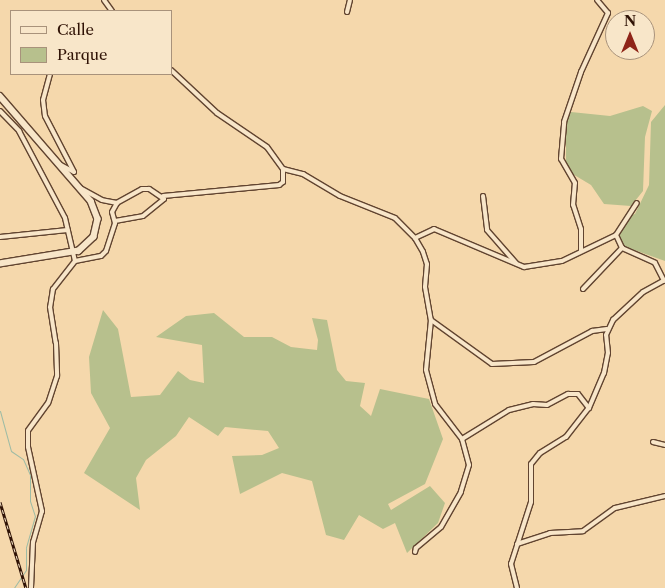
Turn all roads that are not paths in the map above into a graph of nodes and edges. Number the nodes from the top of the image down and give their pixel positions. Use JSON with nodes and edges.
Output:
{"nodes":[{"id":1,"x":350,"y":0,"type":"edge"},
{"id":2,"x":597,"y":0,"type":"edge"},
{"id":3,"x":347,"y":12,"type":"dead end"},
{"id":4,"x":172,"y":71,"type":"edge"},
{"id":5,"x":50,"y":75,"type":"edge"},
{"id":6,"x":0,"y":96,"type":"edge"},
{"id":7,"x":0,"y":111,"type":"edge"},
{"id":8,"x":57,"y":164,"type":"junction"},
{"id":9,"x":283,"y":169,"type":"junction"},
{"id":10,"x":80,"y":188,"type":"junction"},
{"id":11,"x":163,"y":196,"type":"junction"},
{"id":12,"x":483,"y":196,"type":"dead end"},
{"id":13,"x":116,"y":203,"type":"junction"},
{"id":14,"x":637,"y":203,"type":"dead end"},
{"id":15,"x":115,"y":220,"type":"junction"},
{"id":16,"x":68,"y":230,"type":"junction"},
{"id":17,"x":616,"y":235,"type":"junction"},
{"id":18,"x":0,"y":237,"type":"edge"},
{"id":19,"x":415,"y":238,"type":"junction"},
{"id":20,"x":622,"y":248,"type":"junction"},
{"id":21,"x":581,"y":251,"type":"junction"},
{"id":22,"x":72,"y":253,"type":"junction"},
{"id":23,"x":75,"y":260,"type":"junction"},
{"id":24,"x":0,"y":264,"type":"edge"},
{"id":25,"x":517,"y":265,"type":"junction"},
{"id":26,"x":665,"y":281,"type":"edge"},
{"id":27,"x":583,"y":289,"type":"dead end"},
{"id":28,"x":432,"y":320,"type":"junction"},
{"id":29,"x":607,"y":329,"type":"junction"},
{"id":30,"x":589,"y":408,"type":"junction"},
{"id":31,"x":462,"y":438,"type":"junction"},
{"id":32,"x":653,"y":442,"type":"dead end"},
{"id":33,"x":665,"y":445,"type":"edge"},
{"id":34,"x":665,"y":496,"type":"edge"},
{"id":35,"x":517,"y":544,"type":"junction"},
{"id":36,"x":415,"y":552,"type":"dead end"},
{"id":37,"x":31,"y":588,"type":"edge"},
{"id":38,"x":517,"y":588,"type":"edge"}],
"edges":[{"from":1,"to":3,"type":"street"},
{"from":2,"to":21,"type":"street"},
{"from":4,"to":9,"type":"street"},
{"from":5,"to":8,"type":"street"},
{"from":6,"to":8,"type":"main road"},
{"from":7,"to":16,"type":"street"},
{"from":8,"to":10,"type":"main road"},
{"from":9,"to":11,"type":"street"},
{"from":9,"to":19,"type":"street"},
{"from":10,"to":13,"type":"street"},
{"from":10,"to":22,"type":"main road"},
{"from":11,"to":13,"type":"street"},
{"from":11,"to":15,"type":"street"},
{"from":12,"to":25,"type":"street"},
{"from":13,"to":15,"type":"street"},
{"from":14,"to":17,"type":"street"},
{"from":15,"to":23,"type":"street"},
{"from":16,"to":18,"type":"street"},
{"from":16,"to":22,"type":"street"},
{"from":17,"to":20,"type":"street"},
{"from":17,"to":21,"type":"street"},
{"from":19,"to":25,"type":"street"},
{"from":19,"to":28,"type":"street"},
{"from":20,"to":26,"type":"street"},
{"from":20,"to":27,"type":"street"},
{"from":21,"to":25,"type":"street"},
{"from":22,"to":23,"type":"street"},
{"from":22,"to":24,"type":"main road"},
{"from":23,"to":37,"type":"street"},
{"from":26,"to":29,"type":"street"},
{"from":28,"to":29,"type":"street"},
{"from":28,"to":31,"type":"street"},
{"from":29,"to":30,"type":"street"},
{"from":30,"to":31,"type":"street"},
{"from":30,"to":35,"type":"street"},
{"from":31,"to":36,"type":"street"},
{"from":32,"to":33,"type":"street"},
{"from":34,"to":35,"type":"street"},
{"from":35,"to":38,"type":"street"}]}
